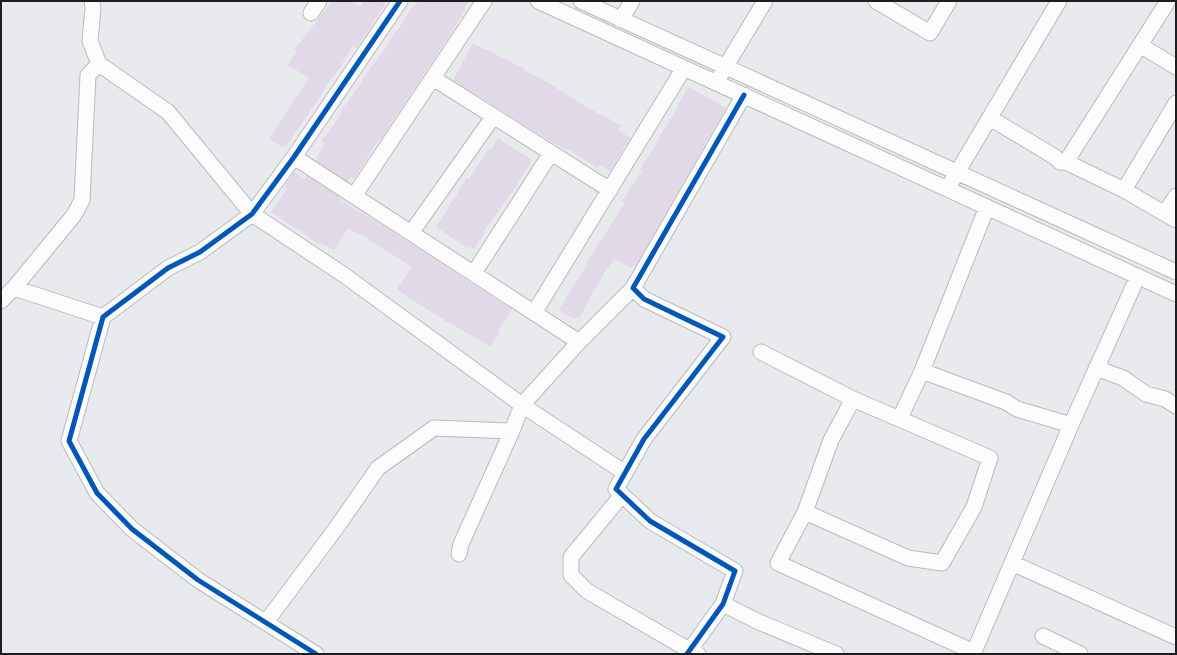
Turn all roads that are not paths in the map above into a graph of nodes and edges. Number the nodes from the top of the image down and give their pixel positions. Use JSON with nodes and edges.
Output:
{"nodes":[{"id":1,"x":92,"y":1,"type":"edge"},
{"id":2,"x":400,"y":1,"type":"edge"},
{"id":3,"x":484,"y":1,"type":"edge"},
{"id":4,"x":538,"y":1,"type":"edge"},
{"id":5,"x":581,"y":1,"type":"edge"},
{"id":6,"x":632,"y":1,"type":"edge"},
{"id":7,"x":765,"y":1,"type":"edge"},
{"id":8,"x":876,"y":1,"type":"edge"},
{"id":9,"x":949,"y":1,"type":"edge"},
{"id":10,"x":1058,"y":1,"type":"edge"},
{"id":11,"x":1168,"y":1,"type":"edge"},
{"id":12,"x":621,"y":20,"type":"junction"},
{"id":13,"x":1140,"y":45,"type":"junction"},
{"id":14,"x":99,"y":64,"type":"junction"},
{"id":15,"x":1176,"y":66,"type":"edge"},
{"id":16,"x":726,"y":67,"type":"junction"},
{"id":17,"x":684,"y":68,"type":"junction"},
{"id":18,"x":432,"y":78,"type":"junction"},
{"id":19,"x":716,"y":83,"type":"junction"},
{"id":20,"x":744,"y":96,"type":"junction"},
{"id":21,"x":1176,"y":104,"type":"edge"},
{"id":22,"x":493,"y":117,"type":"junction"},
{"id":23,"x":990,"y":118,"type":"junction"},
{"id":24,"x":551,"y":153,"type":"junction"},
{"id":25,"x":294,"y":157,"type":"junction"},
{"id":26,"x":1066,"y":162,"type":"junction"},
{"id":27,"x":957,"y":172,"type":"junction"},
{"id":28,"x":948,"y":188,"type":"junction"},
{"id":29,"x":610,"y":190,"type":"junction"},
{"id":30,"x":1124,"y":190,"type":"junction"},
{"id":31,"x":354,"y":196,"type":"junction"},
{"id":32,"x":1176,"y":196,"type":"edge"},
{"id":33,"x":987,"y":207,"type":"junction"},
{"id":34,"x":252,"y":214,"type":"junction"},
{"id":35,"x":1171,"y":217,"type":"edge"},
{"id":36,"x":410,"y":232,"type":"junction"},
{"id":37,"x":1176,"y":272,"type":"edge"},
{"id":38,"x":474,"y":273,"type":"junction"},
{"id":39,"x":1138,"y":276,"type":"junction"},
{"id":40,"x":14,"y":288,"type":"junction"},
{"id":41,"x":633,"y":288,"type":"junction"},
{"id":42,"x":1176,"y":294,"type":"edge"},
{"id":43,"x":1,"y":301,"type":"edge"},
{"id":44,"x":534,"y":313,"type":"junction"},
{"id":45,"x":103,"y":316,"type":"junction"},
{"id":46,"x":579,"y":342,"type":"junction"},
{"id":47,"x":761,"y":352,"type":"dead end"},
{"id":48,"x":1096,"y":368,"type":"junction"},
{"id":49,"x":922,"y":371,"type":"junction"},
{"id":50,"x":853,"y":399,"type":"junction"},
{"id":51,"x":522,"y":405,"type":"junction"},
{"id":52,"x":1176,"y":406,"type":"edge"},
{"id":53,"x":900,"y":418,"type":"junction"},
{"id":54,"x":1071,"y":425,"type":"junction"},
{"id":55,"x":512,"y":430,"type":"junction"},
{"id":56,"x":625,"y":473,"type":"junction"},
{"id":57,"x":622,"y":495,"type":"junction"},
{"id":58,"x":805,"y":512,"type":"junction"},
{"id":59,"x":458,"y":554,"type":"dead end"},
{"id":60,"x":1012,"y":563,"type":"junction"},
{"id":61,"x":723,"y":604,"type":"junction"},
{"id":62,"x":266,"y":622,"type":"junction"},
{"id":63,"x":1043,"y":636,"type":"dead end"},
{"id":64,"x":1176,"y":637,"type":"edge"},
{"id":65,"x":692,"y":653,"type":"edge"},
{"id":66,"x":974,"y":653,"type":"edge"},
{"id":67,"x":316,"y":654,"type":"edge"},
{"id":68,"x":836,"y":654,"type":"edge"},
{"id":69,"x":1080,"y":654,"type":"edge"}],
"edges":[{"from":1,"to":14,"type":"street"},
{"from":2,"to":25,"type":"street"},
{"from":3,"to":18,"type":"street"},
{"from":4,"to":17,"type":"street"},
{"from":5,"to":12,"type":"street"},
{"from":6,"to":12,"type":"street"},
{"from":7,"to":16,"type":"street"},
{"from":8,"to":9,"type":"street"},
{"from":10,"to":23,"type":"street"},
{"from":11,"to":13,"type":"street"},
{"from":12,"to":16,"type":"street"},
{"from":13,"to":15,"type":"street"},
{"from":13,"to":26,"type":"street"},
{"from":14,"to":34,"type":"street"},
{"from":14,"to":40,"type":"street"},
{"from":16,"to":19,"type":"street"},
{"from":16,"to":27,"type":"street"},
{"from":17,"to":19,"type":"street"},
{"from":17,"to":29,"type":"street"},
{"from":18,"to":22,"type":"street"},
{"from":18,"to":31,"type":"street"},
{"from":19,"to":20,"type":"street"},
{"from":20,"to":28,"type":"street"},
{"from":20,"to":41,"type":"street"},
{"from":21,"to":30,"type":"street"},
{"from":22,"to":24,"type":"street"},
{"from":22,"to":36,"type":"street"},
{"from":23,"to":26,"type":"street"},
{"from":23,"to":27,"type":"street"},
{"from":24,"to":29,"type":"street"},
{"from":24,"to":38,"type":"street"},
{"from":25,"to":31,"type":"street"},
{"from":25,"to":34,"type":"street"},
{"from":26,"to":30,"type":"street"},
{"from":27,"to":28,"type":"street"},
{"from":27,"to":37,"type":"street"},
{"from":28,"to":33,"type":"street"},
{"from":29,"to":44,"type":"street"},
{"from":30,"to":35,"type":"street"},
{"from":31,"to":36,"type":"street"},
{"from":32,"to":35,"type":"street"},
{"from":33,"to":39,"type":"street"},
{"from":33,"to":49,"type":"street"},
{"from":34,"to":45,"type":"street"},
{"from":34,"to":51,"type":"street"},
{"from":36,"to":38,"type":"street"},
{"from":38,"to":44,"type":"street"},
{"from":39,"to":42,"type":"street"},
{"from":39,"to":48,"type":"street"},
{"from":40,"to":43,"type":"street"},
{"from":40,"to":45,"type":"street"},
{"from":41,"to":46,"type":"street"},
{"from":41,"to":56,"type":"street"},
{"from":44,"to":46,"type":"street"},
{"from":45,"to":62,"type":"street"},
{"from":46,"to":51,"type":"street"},
{"from":47,"to":50,"type":"street"},
{"from":48,"to":52,"type":"street"},
{"from":48,"to":54,"type":"street"},
{"from":49,"to":53,"type":"street"},
{"from":49,"to":54,"type":"street"},
{"from":50,"to":53,"type":"street"},
{"from":50,"to":58,"type":"street"},
{"from":51,"to":55,"type":"street"},
{"from":51,"to":56,"type":"street"},
{"from":53,"to":58,"type":"street"},
{"from":54,"to":60,"type":"street"},
{"from":55,"to":59,"type":"street"},
{"from":55,"to":62,"type":"street"},
{"from":56,"to":57,"type":"street"},
{"from":57,"to":61,"type":"street"},
{"from":57,"to":65,"type":"street"},
{"from":58,"to":66,"type":"street"},
{"from":60,"to":64,"type":"street"},
{"from":60,"to":66,"type":"street"},
{"from":61,"to":65,"type":"street"},
{"from":61,"to":68,"type":"street"},
{"from":62,"to":67,"type":"street"},
{"from":63,"to":69,"type":"street"}]}
